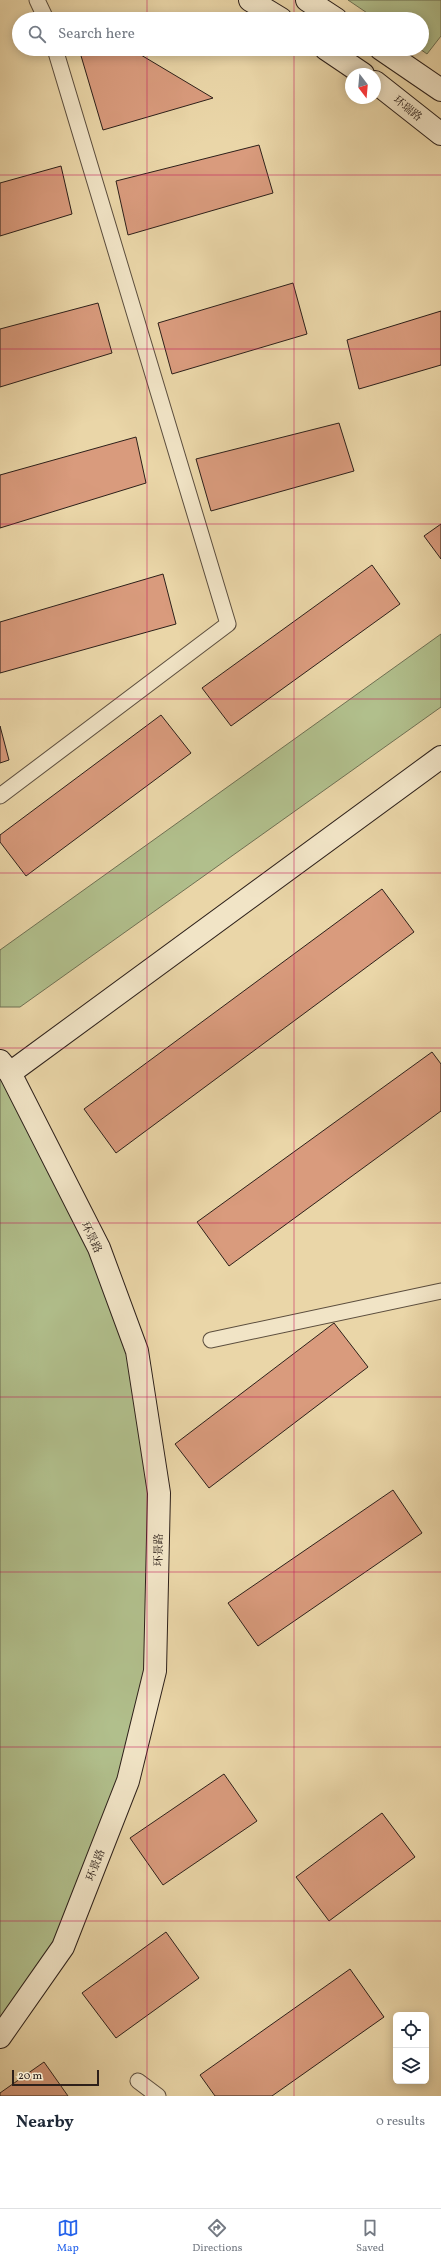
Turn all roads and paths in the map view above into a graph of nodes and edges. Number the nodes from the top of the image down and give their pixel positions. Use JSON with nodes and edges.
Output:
{"nodes":[{"id":1,"x":37,"y":0,"type":"edge"},
{"id":2,"x":250,"y":0,"type":"edge"},
{"id":3,"x":307,"y":0,"type":"edge"},
{"id":4,"x":43,"y":12,"type":"edge"},
{"id":5,"x":270,"y":12,"type":"edge"},
{"id":6,"x":325,"y":12,"type":"edge"},
{"id":7,"x":57,"y":56,"type":"edge"},
{"id":8,"x":336,"y":56,"type":"edge"},
{"id":9,"x":391,"y":56,"type":"edge"},
{"id":10,"x":354,"y":68,"type":"edge"},
{"id":11,"x":381,"y":87,"type":"edge"},
{"id":12,"x":441,"y":90,"type":"edge"},
{"id":13,"x":441,"y":134,"type":"edge"},
{"id":14,"x":441,"y":756,"type":"edge"},
{"id":15,"x":0,"y":796,"type":"edge"},
{"id":16,"x":5,"y":1067,"type":"edge"},
{"id":17,"x":441,"y":1291,"type":"edge"},
{"id":18,"x":211,"y":1340,"type":"dead end"},
{"id":19,"x":0,"y":2038,"type":"edge"},
{"id":20,"x":138,"y":2081,"type":"dead end"},
{"id":21,"x":158,"y":2096,"type":"edge"}],
"edges":[{"from":1,"to":4,"type":"lane"},
{"from":2,"to":5,"type":"street"},
{"from":3,"to":6,"type":"street"},
{"from":7,"to":15,"type":"lane"},
{"from":8,"to":10,"type":"street"},
{"from":9,"to":12,"type":"street"},
{"from":11,"to":13,"type":"street","name":"环瑞路"},
{"from":14,"to":16,"type":"street"},
{"from":16,"to":19,"type":"street","name":"环景路"},
{"from":17,"to":18,"type":"lane"},
{"from":20,"to":21,"type":"lane"}]}
